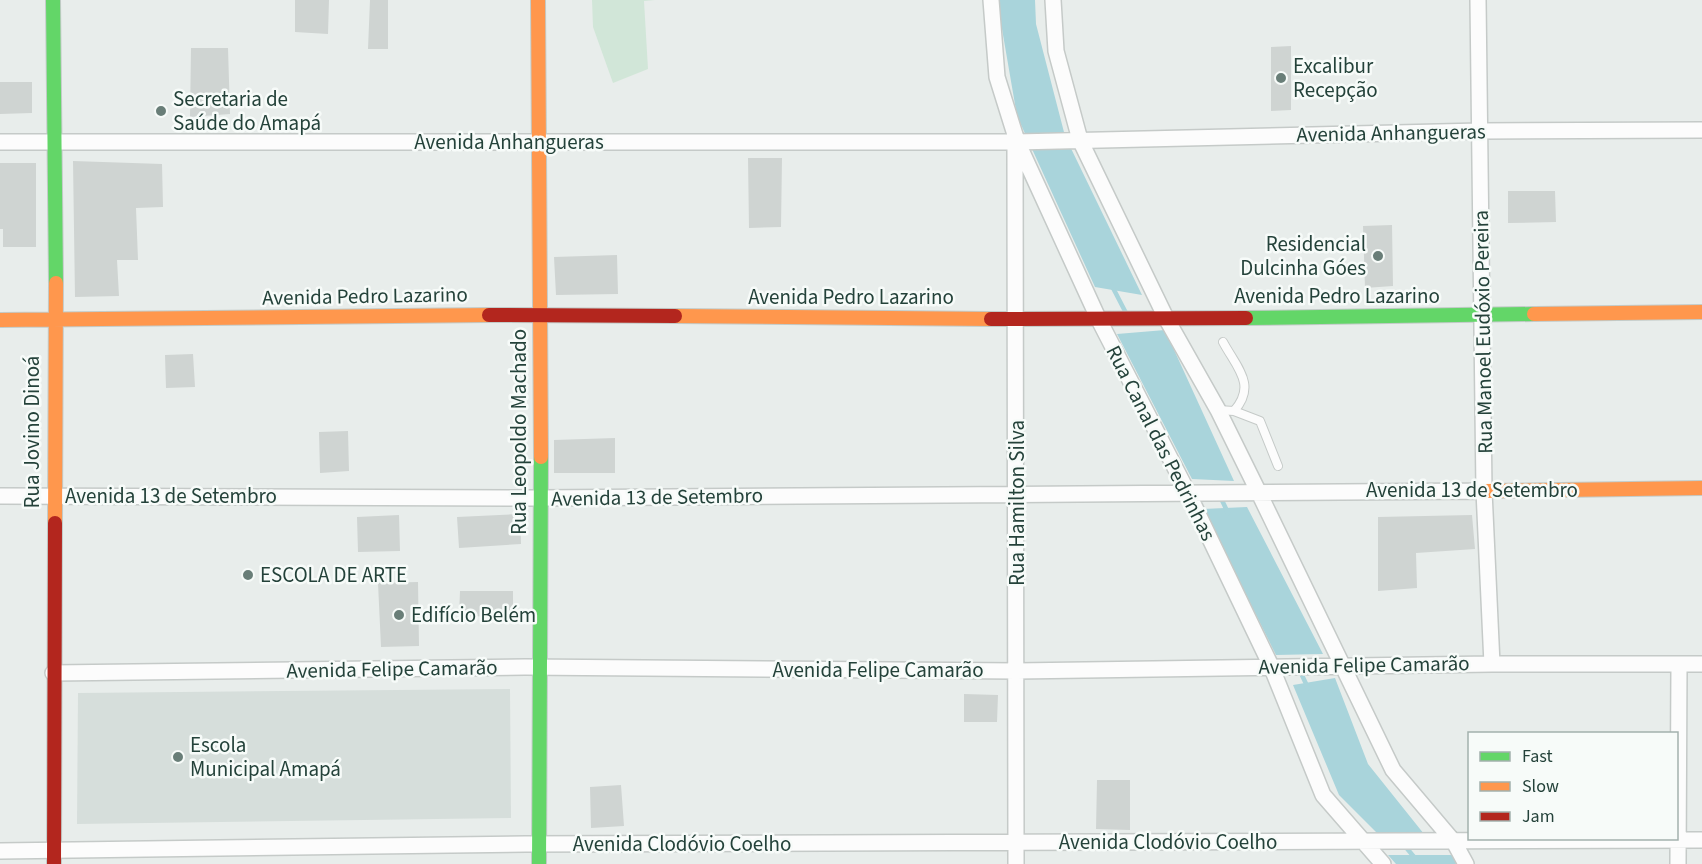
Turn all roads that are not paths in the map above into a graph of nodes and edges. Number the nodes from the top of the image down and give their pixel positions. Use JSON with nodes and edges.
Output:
{"nodes":[{"id":1,"x":53,"y":0,"type":"edge"},
{"id":2,"x":538,"y":0,"type":"edge"},
{"id":3,"x":991,"y":0,"type":"edge"},
{"id":4,"x":1053,"y":0,"type":"edge"},
{"id":5,"x":1478,"y":0,"type":"edge"},
{"id":6,"x":1702,"y":130,"type":"edge"},
{"id":7,"x":1480,"y":131,"type":"junction"},
{"id":8,"x":1077,"y":140,"type":"junction"},
{"id":9,"x":1019,"y":141,"type":"junction"},
{"id":10,"x":0,"y":142,"type":"edge"},
{"id":11,"x":56,"y":142,"type":"junction"},
{"id":12,"x":541,"y":143,"type":"junction"},
{"id":13,"x":1702,"y":312,"type":"edge"},
{"id":14,"x":540,"y":315,"type":"junction"},
{"id":15,"x":1482,"y":316,"type":"junction"},
{"id":16,"x":1166,"y":318,"type":"junction"},
{"id":17,"x":1017,"y":319,"type":"junction"},
{"id":18,"x":0,"y":320,"type":"edge"},
{"id":19,"x":54,"y":320,"type":"junction"},
{"id":20,"x":1099,"y":320,"type":"junction"},
{"id":21,"x":1223,"y":342,"type":"dead end"},
{"id":22,"x":1218,"y":410,"type":"junction"},
{"id":23,"x":1234,"y":411,"type":"junction"},
{"id":24,"x":1278,"y":466,"type":"dead end"},
{"id":25,"x":1702,"y":488,"type":"edge"},
{"id":26,"x":1258,"y":491,"type":"junction"},
{"id":27,"x":1484,"y":491,"type":"junction"},
{"id":28,"x":1017,"y":493,"type":"junction"},
{"id":29,"x":1188,"y":493,"type":"junction"},
{"id":30,"x":0,"y":495,"type":"edge"},
{"id":31,"x":53,"y":495,"type":"junction"},
{"id":32,"x":541,"y":498,"type":"junction"},
{"id":33,"x":1492,"y":664,"type":"junction"},
{"id":34,"x":1702,"y":664,"type":"edge"},
{"id":35,"x":1679,"y":665,"type":"junction"},
{"id":36,"x":1277,"y":666,"type":"junction"},
{"id":37,"x":540,"y":667,"type":"junction"},
{"id":38,"x":1337,"y":667,"type":"junction"},
{"id":39,"x":1017,"y":671,"type":"junction"},
{"id":40,"x":53,"y":673,"type":"junction"},
{"id":41,"x":1678,"y":840,"type":"junction"},
{"id":42,"x":1702,"y":840,"type":"edge"},
{"id":43,"x":1016,"y":842,"type":"junction"},
{"id":44,"x":1364,"y":842,"type":"junction"},
{"id":45,"x":1448,"y":842,"type":"junction"},
{"id":46,"x":539,"y":844,"type":"junction"},
{"id":47,"x":0,"y":850,"type":"edge"},
{"id":48,"x":54,"y":857,"type":"edge"},
{"id":49,"x":539,"y":864,"type":"edge"},
{"id":50,"x":1016,"y":864,"type":"edge"},
{"id":51,"x":1383,"y":864,"type":"edge"},
{"id":52,"x":1466,"y":864,"type":"edge"},
{"id":53,"x":1678,"y":864,"type":"edge"}],
"edges":[{"from":1,"to":11,"type":"main road","name":"Rua Jovino Dinoá"},
{"from":2,"to":12,"type":"main road","name":"Rua Leopoldo Machado"},
{"from":3,"to":9,"type":"street","name":"Rua Canal das Pedrinhas"},
{"from":4,"to":8,"type":"street"},
{"from":5,"to":7,"type":"street","name":"Rua Manoel Eudóxio Pereira"},
{"from":6,"to":7,"type":"street","name":"Avenida Anhangueras"},
{"from":7,"to":8,"type":"street","name":"Avenida Anhangueras"},
{"from":7,"to":15,"type":"street","name":"Rua Manoel Eudóxio Pereira"},
{"from":8,"to":9,"type":"street","name":"Avenida Anhangueras"},
{"from":8,"to":16,"type":"street"},
{"from":9,"to":12,"type":"street","name":"Avenida Anhangueras"},
{"from":9,"to":17,"type":"street","name":"Rua Hamilton Silva"},
{"from":9,"to":20,"type":"street","name":"Rua Canal das Pedrinhas"},
{"from":10,"to":11,"type":"street","name":"Avenida Anhangueras"},
{"from":11,"to":12,"type":"street","name":"Avenida Anhangueras"},
{"from":11,"to":19,"type":"main road","name":"Rua Jovino Dinoá"},
{"from":12,"to":14,"type":"main road","name":"Rua Leopoldo Machado"},
{"from":13,"to":15,"type":"main road","name":"Avenida Pedro Lazarino"},
{"from":14,"to":17,"type":"main road","name":"Avenida Pedro Lazarino"},
{"from":14,"to":19,"type":"main road","name":"Avenida Pedro Lazarino"},
{"from":14,"to":32,"type":"main road","name":"Rua Leopoldo Machado"},
{"from":15,"to":16,"type":"main road","name":"Avenida Pedro Lazarino"},
{"from":15,"to":27,"type":"street","name":"Rua Manoel Eudóxio Pereira"},
{"from":16,"to":20,"type":"main road","name":"Avenida Pedro Lazarino"},
{"from":16,"to":22,"type":"street"},
{"from":17,"to":20,"type":"main road","name":"Avenida Pedro Lazarino"},
{"from":17,"to":28,"type":"street","name":"Rua Hamilton Silva"},
{"from":18,"to":19,"type":"main road","name":"Avenida Pedro Lazarino"},
{"from":19,"to":31,"type":"main road","name":"Rua Jovino Dinoá"},
{"from":20,"to":29,"type":"street","name":"Rua Canal das Pedrinhas"},
{"from":21,"to":23,"type":"lane"},
{"from":22,"to":23,"type":"lane"},
{"from":22,"to":26,"type":"street"},
{"from":23,"to":24,"type":"lane"},
{"from":25,"to":27,"type":"main road","name":"Avenida 13 de Setembro"},
{"from":26,"to":27,"type":"street","name":"Avenida 13 de Setembro"},
{"from":26,"to":29,"type":"street","name":"Avenida 13 de Setembro"},
{"from":26,"to":38,"type":"street"},
{"from":27,"to":33,"type":"street","name":"Rua Manoel Eudóxio Pereira"},
{"from":28,"to":29,"type":"street","name":"Avenida 13 de Setembro"},
{"from":28,"to":32,"type":"street","name":"Avenida 13 de Setembro"},
{"from":28,"to":39,"type":"street","name":"Rua Hamilton Silva"},
{"from":29,"to":36,"type":"street","name":"Rua Canal das Pedrinhas"},
{"from":30,"to":31,"type":"street","name":"Avenida 13 de Setembro"},
{"from":31,"to":32,"type":"street","name":"Avenida 13 de Setembro"},
{"from":31,"to":40,"type":"main road","name":"Rua Jovino Dinoá"},
{"from":32,"to":37,"type":"main road","name":"Rua Leopoldo Machado"},
{"from":33,"to":35,"type":"street","name":"Avenida Felipe Camarão"},
{"from":33,"to":38,"type":"street","name":"Avenida Felipe Camarão"},
{"from":34,"to":35,"type":"street","name":"Avenida Felipe Camarão"},
{"from":35,"to":41,"type":"street"},
{"from":36,"to":38,"type":"street","name":"Avenida Felipe Camarão"},
{"from":36,"to":39,"type":"street","name":"Avenida Felipe Camarão"},
{"from":36,"to":44,"type":"street","name":"Rua Canal das Pedrinhas"},
{"from":37,"to":39,"type":"street","name":"Avenida Felipe Camarão"},
{"from":37,"to":40,"type":"street","name":"Avenida Felipe Camarão"},
{"from":37,"to":46,"type":"main road","name":"Rua Leopoldo Machado"},
{"from":38,"to":45,"type":"street"},
{"from":39,"to":43,"type":"street","name":"Rua Hamilton Silva"},
{"from":40,"to":48,"type":"main road","name":"Rua Jovino Dinoá"},
{"from":41,"to":42,"type":"street"},
{"from":41,"to":45,"type":"street"},
{"from":41,"to":53,"type":"street"},
{"from":43,"to":44,"type":"street","name":"Avenida Clodóvio Coelho"},
{"from":43,"to":46,"type":"street","name":"Avenida Clodóvio Coelho"},
{"from":43,"to":50,"type":"street","name":"Rua Hamilton Silva"},
{"from":44,"to":45,"type":"street","name":"Avenida Clodóvio Coelho"},
{"from":44,"to":51,"type":"street","name":"Rua Canal das Pedrinhas"},
{"from":45,"to":52,"type":"street"},
{"from":46,"to":48,"type":"street","name":"Avenida Clodóvio Coelho"},
{"from":46,"to":49,"type":"main road","name":"Rua Leopoldo Machado"},
{"from":47,"to":48,"type":"street","name":"Avenida Clodóvio Coelho"}]}
